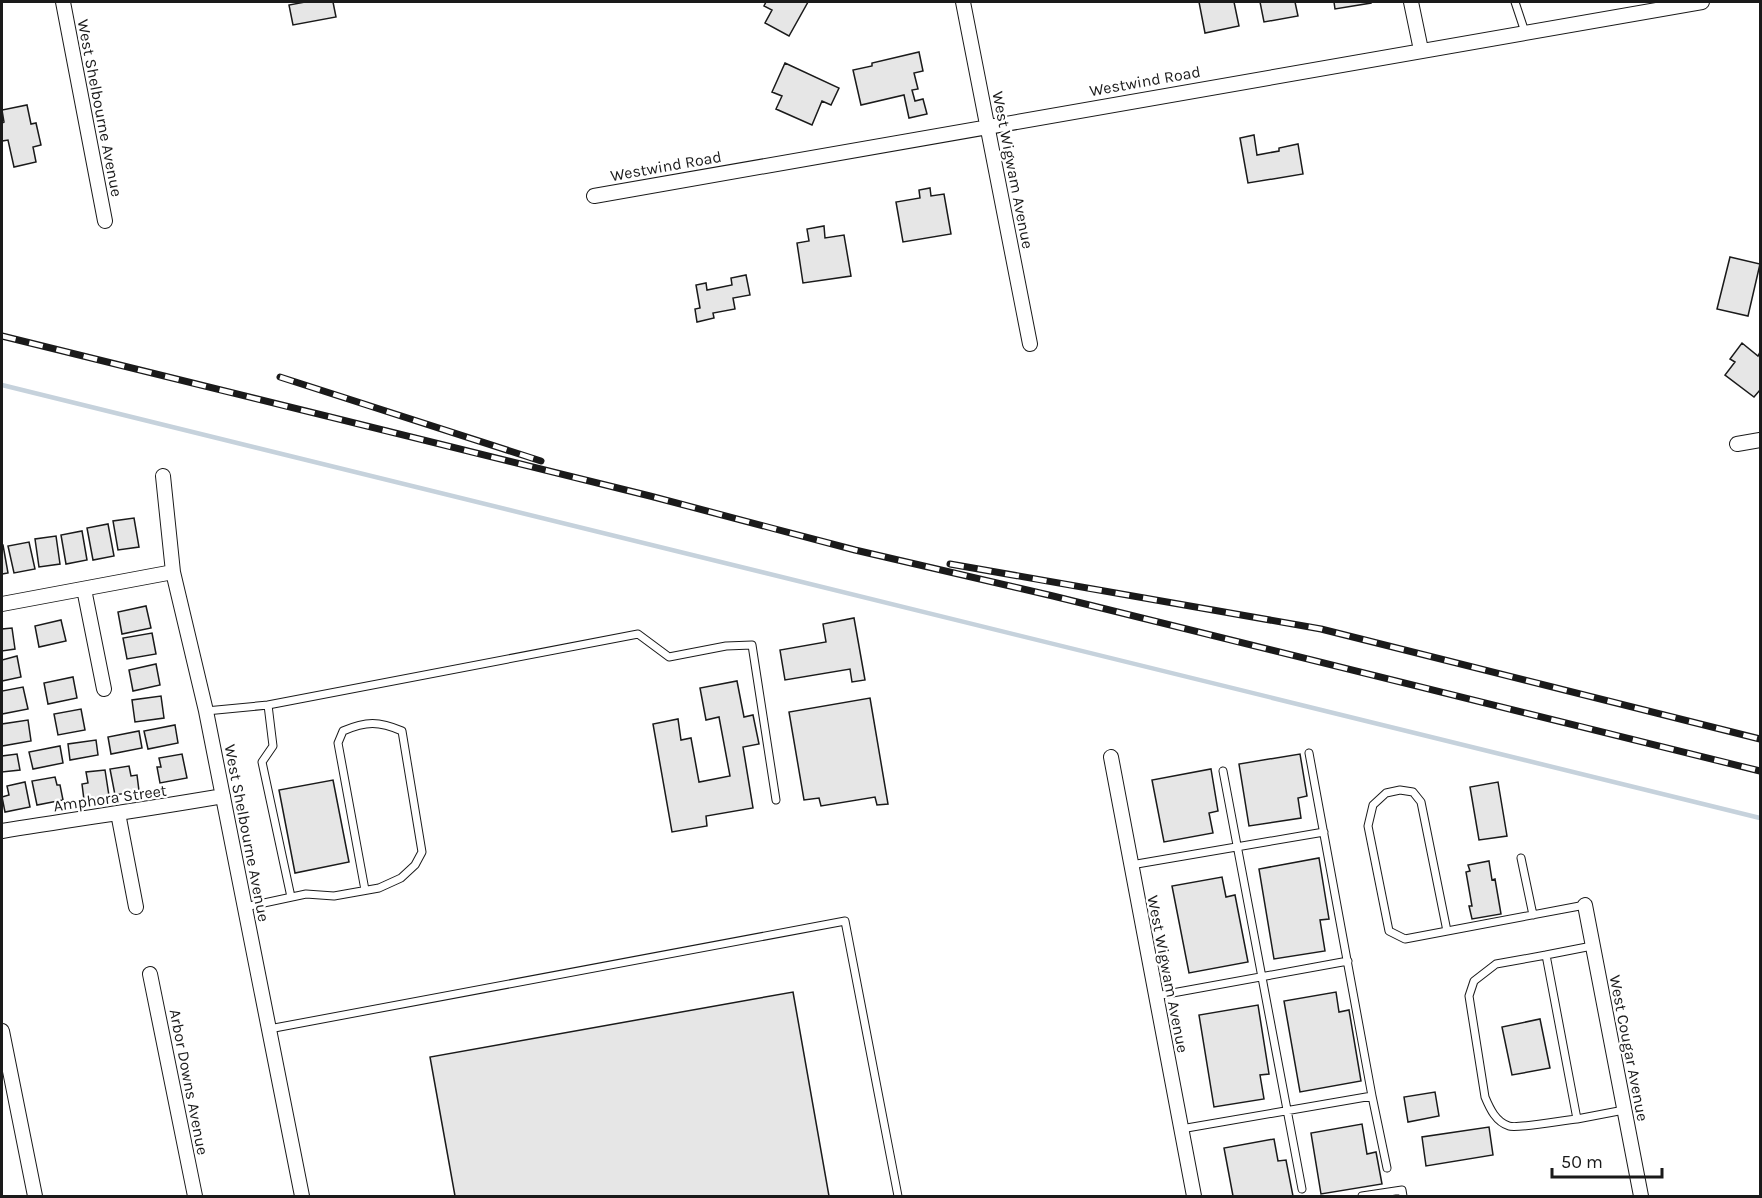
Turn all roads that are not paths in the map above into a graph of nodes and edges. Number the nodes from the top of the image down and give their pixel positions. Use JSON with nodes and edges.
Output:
{"nodes":[{"id":1,"x":63,"y":2,"type":"edge"},
{"id":2,"x":963,"y":2,"type":"edge"},
{"id":3,"x":1411,"y":2,"type":"edge"},
{"id":4,"x":1515,"y":2,"type":"edge"},
{"id":5,"x":1702,"y":2,"type":"edge"},
{"id":6,"x":1525,"y":32,"type":"junction"},
{"id":7,"x":1421,"y":50,"type":"junction"},
{"id":8,"x":988,"y":126,"type":"junction"},
{"id":9,"x":594,"y":196,"type":"dead end"},
{"id":10,"x":105,"y":221,"type":"dead end"},
{"id":11,"x":1030,"y":344,"type":"dead end"},
{"id":12,"x":1761,"y":440,"type":"edge"},
{"id":13,"x":1737,"y":444,"type":"dead end"},
{"id":14,"x":163,"y":476,"type":"dead end"},
{"id":15,"x":173,"y":572,"type":"junction"},
{"id":16,"x":84,"y":589,"type":"junction"},
{"id":17,"x":2,"y":604,"type":"edge"},
{"id":18,"x":104,"y":689,"type":"dead end"},
{"id":19,"x":268,"y":705,"type":"junction"},
{"id":20,"x":206,"y":711,"type":"junction"},
{"id":21,"x":1309,"y":753,"type":"dead end"},
{"id":22,"x":1111,"y":757,"type":"dead end"},
{"id":23,"x":1224,"y":771,"type":"dead end"},
{"id":24,"x":223,"y":796,"type":"junction"},
{"id":25,"x":776,"y":800,"type":"dead end"},
{"id":26,"x":118,"y":813,"type":"junction"},
{"id":27,"x":2,"y":831,"type":"edge"},
{"id":28,"x":1324,"y":832,"type":"junction"},
{"id":29,"x":1238,"y":847,"type":"junction"},
{"id":30,"x":1521,"y":858,"type":"dead end"},
{"id":31,"x":1131,"y":865,"type":"junction"},
{"id":32,"x":365,"y":890,"type":"junction"},
{"id":33,"x":291,"y":897,"type":"junction"},
{"id":34,"x":1585,"y":905,"type":"joint"},
{"id":35,"x":136,"y":907,"type":"dead end"},
{"id":36,"x":245,"y":907,"type":"junction"},
{"id":37,"x":1533,"y":915,"type":"junction"},
{"id":38,"x":1447,"y":931,"type":"junction"},
{"id":39,"x":1592,"y":946,"type":"junction"},
{"id":40,"x":1546,"y":955,"type":"junction"},
{"id":41,"x":1348,"y":961,"type":"junction"},
{"id":42,"x":150,"y":974,"type":"dead end"},
{"id":43,"x":1263,"y":976,"type":"junction"},
{"id":44,"x":1156,"y":996,"type":"junction"},
{"id":45,"x":269,"y":1029,"type":"junction"},
{"id":46,"x":2,"y":1031,"type":"edge"},
{"id":47,"x":1372,"y":1096,"type":"junction"},
{"id":48,"x":1288,"y":1110,"type":"junction"},
{"id":49,"x":1624,"y":1110,"type":"junction"},
{"id":50,"x":1577,"y":1119,"type":"junction"},
{"id":51,"x":1181,"y":1129,"type":"junction"},
{"id":52,"x":1387,"y":1168,"type":"dead end"},
{"id":53,"x":1302,"y":1189,"type":"dead end"},
{"id":54,"x":35,"y":1197,"type":"edge"},
{"id":55,"x":195,"y":1197,"type":"edge"},
{"id":56,"x":302,"y":1197,"type":"edge"},
{"id":57,"x":898,"y":1197,"type":"edge"},
{"id":58,"x":1194,"y":1197,"type":"edge"},
{"id":59,"x":1362,"y":1197,"type":"edge"},
{"id":60,"x":1403,"y":1197,"type":"edge"},
{"id":61,"x":1641,"y":1197,"type":"edge"}],
"edges":[{"from":1,"to":10,"type":"street","name":"West Shelbourne Avenue"},
{"from":2,"to":8,"type":"street","name":"West Wigwam Avenue"},
{"from":3,"to":7,"type":"street"},
{"from":4,"to":6,"type":"lane"},
{"from":5,"to":6,"type":"street","name":"Westwind Road"},
{"from":6,"to":7,"type":"street","name":"Westwind Road"},
{"from":7,"to":8,"type":"street","name":"Westwind Road"},
{"from":8,"to":9,"type":"street","name":"Westwind Road"},
{"from":8,"to":11,"type":"street","name":"West Wigwam Avenue"},
{"from":12,"to":13,"type":"street"},
{"from":14,"to":15,"type":"street","name":"West Shelbourne Avenue"},
{"from":15,"to":16,"type":"street"},
{"from":15,"to":20,"type":"street","name":"West Shelbourne Avenue"},
{"from":16,"to":17,"type":"street"},
{"from":16,"to":18,"type":"street"},
{"from":19,"to":20,"type":"lane"},
{"from":19,"to":25,"type":"lane"},
{"from":19,"to":33,"type":"lane"},
{"from":20,"to":24,"type":"street","name":"West Shelbourne Avenue"},
{"from":21,"to":28,"type":"lane"},
{"from":22,"to":31,"type":"street","name":"West Wigwam Avenue"},
{"from":23,"to":29,"type":"lane"},
{"from":24,"to":26,"type":"street","name":"Amphora Street"},
{"from":24,"to":36,"type":"street","name":"West Shelbourne Avenue"},
{"from":26,"to":27,"type":"street","name":"Amphora Street"},
{"from":26,"to":35,"type":"street"},
{"from":28,"to":29,"type":"lane"},
{"from":28,"to":41,"type":"lane"},
{"from":29,"to":31,"type":"lane"},
{"from":29,"to":43,"type":"lane"},
{"from":30,"to":37,"type":"lane"},
{"from":31,"to":44,"type":"street","name":"West Wigwam Avenue"},
{"from":32,"to":32,"type":"lane"},
{"from":32,"to":33,"type":"lane"},
{"from":33,"to":36,"type":"lane"},
{"from":34,"to":37,"type":"lane"},
{"from":34,"to":39,"type":"street","name":"West Cougar Avenue"},
{"from":36,"to":45,"type":"street","name":"West Shelbourne Avenue"},
{"from":37,"to":38,"type":"lane"},
{"from":38,"to":38,"type":"lane"},
{"from":39,"to":40,"type":"lane"},
{"from":39,"to":49,"type":"street","name":"West Cougar Avenue"},
{"from":40,"to":50,"type":"lane"},
{"from":40,"to":50,"type":"lane"},
{"from":41,"to":43,"type":"lane"},
{"from":41,"to":47,"type":"lane"},
{"from":42,"to":55,"type":"street","name":"Arbor Downs Avenue"},
{"from":43,"to":44,"type":"lane"},
{"from":43,"to":48,"type":"lane"},
{"from":44,"to":51,"type":"street","name":"West Wigwam Avenue"},
{"from":45,"to":56,"type":"street","name":"West Shelbourne Avenue"},
{"from":45,"to":57,"type":"lane"},
{"from":46,"to":54,"type":"street"},
{"from":47,"to":48,"type":"lane"},
{"from":47,"to":52,"type":"lane"},
{"from":48,"to":51,"type":"lane"},
{"from":48,"to":53,"type":"lane"},
{"from":49,"to":50,"type":"lane"},
{"from":49,"to":61,"type":"street","name":"West Cougar Avenue"},
{"from":51,"to":58,"type":"street","name":"West Wigwam Avenue"},
{"from":59,"to":60,"type":"lane"}]}
